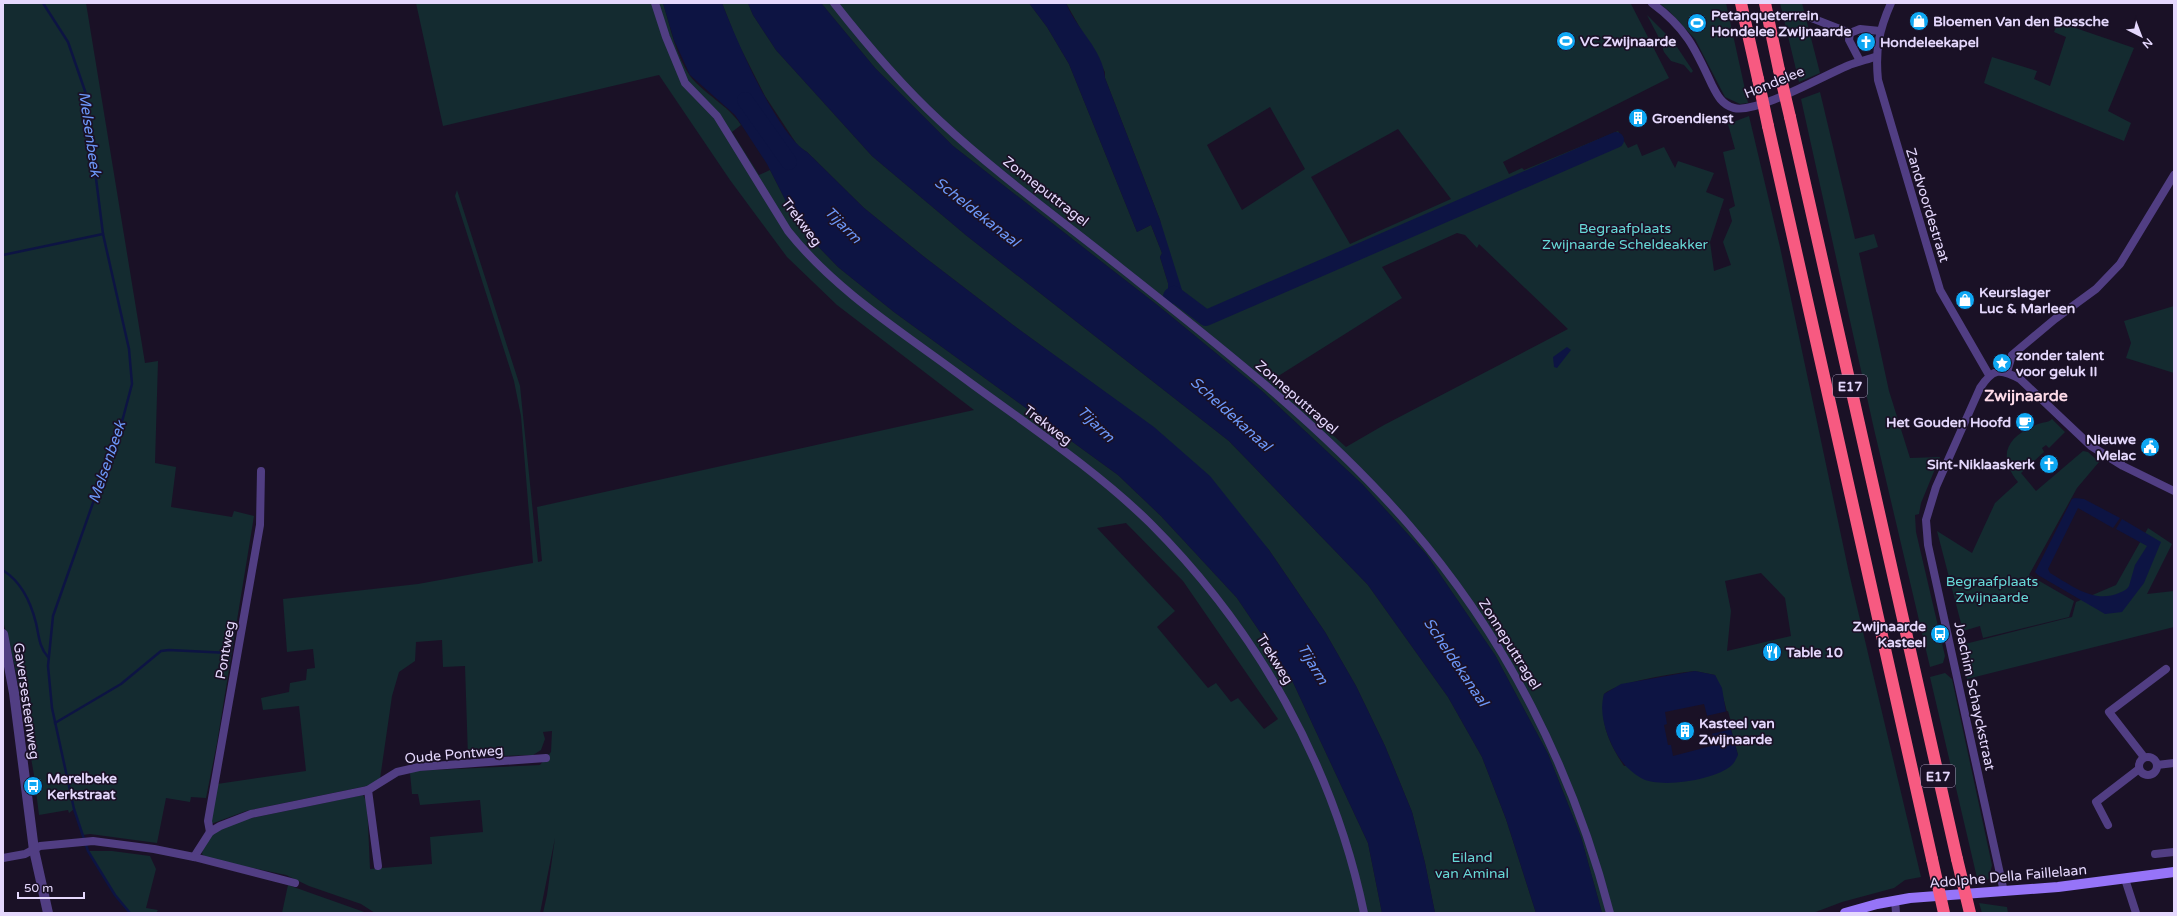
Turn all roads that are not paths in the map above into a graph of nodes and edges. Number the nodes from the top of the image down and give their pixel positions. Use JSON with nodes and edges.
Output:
{"nodes":[{"id":1,"x":655,"y":3,"type":"edge"},
{"id":2,"x":834,"y":3,"type":"edge"},
{"id":3,"x":1652,"y":3,"type":"edge"},
{"id":4,"x":1741,"y":3,"type":"edge"},
{"id":5,"x":1765,"y":3,"type":"edge"},
{"id":6,"x":1891,"y":3,"type":"edge"},
{"id":7,"x":1809,"y":16,"type":"dead end"},
{"id":8,"x":1880,"y":31,"type":"junction"},
{"id":9,"x":1850,"y":33,"type":"junction"},
{"id":10,"x":1876,"y":57,"type":"junction"},
{"id":11,"x":1860,"y":61,"type":"junction"},
{"id":12,"x":2174,"y":174,"type":"edge"},
{"id":13,"x":2007,"y":372,"type":"junction"},
{"id":14,"x":1989,"y":375,"type":"junction"},
{"id":15,"x":261,"y":471,"type":"dead end"},
{"id":16,"x":2174,"y":491,"type":"edge"},
{"id":17,"x":3,"y":634,"type":"edge"},
{"id":18,"x":2166,"y":669,"type":"dead end"},
{"id":19,"x":2144,"y":757,"type":"junction"},
{"id":20,"x":546,"y":758,"type":"dead end"},
{"id":21,"x":2174,"y":763,"type":"edge"},
{"id":22,"x":2158,"y":765,"type":"junction"},
{"id":23,"x":2139,"y":769,"type":"junction"},
{"id":24,"x":368,"y":790,"type":"junction"},
{"id":25,"x":2108,"y":825,"type":"dead end"},
{"id":26,"x":210,"y":832,"type":"junction"},
{"id":27,"x":34,"y":850,"type":"junction"},
{"id":28,"x":2174,"y":852,"type":"edge"},
{"id":29,"x":2155,"y":854,"type":"dead end"},
{"id":30,"x":194,"y":857,"type":"junction"},
{"id":31,"x":3,"y":858,"type":"edge"},
{"id":32,"x":378,"y":866,"type":"dead end"},
{"id":33,"x":2174,"y":872,"type":"edge"},
{"id":34,"x":2125,"y":879,"type":"junction"},
{"id":35,"x":296,"y":883,"type":"dead end"},
{"id":36,"x":2004,"y":892,"type":"junction"},
{"id":37,"x":1895,"y":900,"type":"junction"},
{"id":38,"x":48,"y":913,"type":"edge"},
{"id":39,"x":1364,"y":913,"type":"edge"},
{"id":40,"x":1610,"y":913,"type":"edge"},
{"id":41,"x":1845,"y":913,"type":"edge"},
{"id":42,"x":1896,"y":913,"type":"edge"},
{"id":43,"x":1944,"y":913,"type":"edge"},
{"id":44,"x":1970,"y":913,"type":"edge"},
{"id":45,"x":2136,"y":913,"type":"edge"}],
"edges":[{"from":1,"to":39,"type":"street","name":"Trekweg"},
{"from":2,"to":40,"type":"street","name":"Zonneputtragel"},
{"from":3,"to":11,"type":"street","name":"Hondelee"},
{"from":4,"to":43,"type":"highway","number":"E17","bridge":true},
{"from":5,"to":44,"type":"highway","number":"E17","bridge":true},
{"from":6,"to":8,"type":"street","name":"Zandvoordestraat"},
{"from":7,"to":9,"type":"street"},
{"from":8,"to":9,"type":"street"},
{"from":8,"to":10,"type":"street","name":"Zandvoordestraat"},
{"from":9,"to":11,"type":"street"},
{"from":10,"to":11,"type":"street","name":"Hondelee"},
{"from":10,"to":14,"type":"street","name":"Zandvoordestraat"},
{"from":12,"to":13,"type":"street"},
{"from":13,"to":14,"type":"street"},
{"from":13,"to":16,"type":"street"},
{"from":14,"to":36,"type":"street","name":"Joachim Schayckstraat"},
{"from":15,"to":26,"type":"street","name":"Pontweg"},
{"from":17,"to":27,"type":"street","name":"Gaversesteenweg"},
{"from":18,"to":19,"type":"street"},
{"from":19,"to":22,"type":"street"},
{"from":19,"to":23,"type":"street"},
{"from":20,"to":24,"type":"street","name":"Oude Pontweg"},
{"from":21,"to":22,"type":"street"},
{"from":22,"to":23,"type":"street"},
{"from":23,"to":25,"type":"street"},
{"from":24,"to":26,"type":"street"},
{"from":24,"to":32,"type":"street"},
{"from":26,"to":30,"type":"street"},
{"from":27,"to":30,"type":"street"},
{"from":27,"to":31,"type":"street"},
{"from":27,"to":38,"type":"street","name":"Gaversesteenweg"},
{"from":28,"to":29,"type":"street"},
{"from":30,"to":35,"type":"street"},
{"from":33,"to":34,"type":"main road","name":"Adolphe Della Faillelaan"},
{"from":34,"to":36,"type":"main road","name":"Adolphe Della Faillelaan"},
{"from":34,"to":45,"type":"street"},
{"from":36,"to":37,"type":"main road","name":"Adolphe Della Faillelaan"},
{"from":37,"to":41,"type":"main road","name":"Adolphe Della Faillelaan"},
{"from":37,"to":42,"type":"street"}]}
